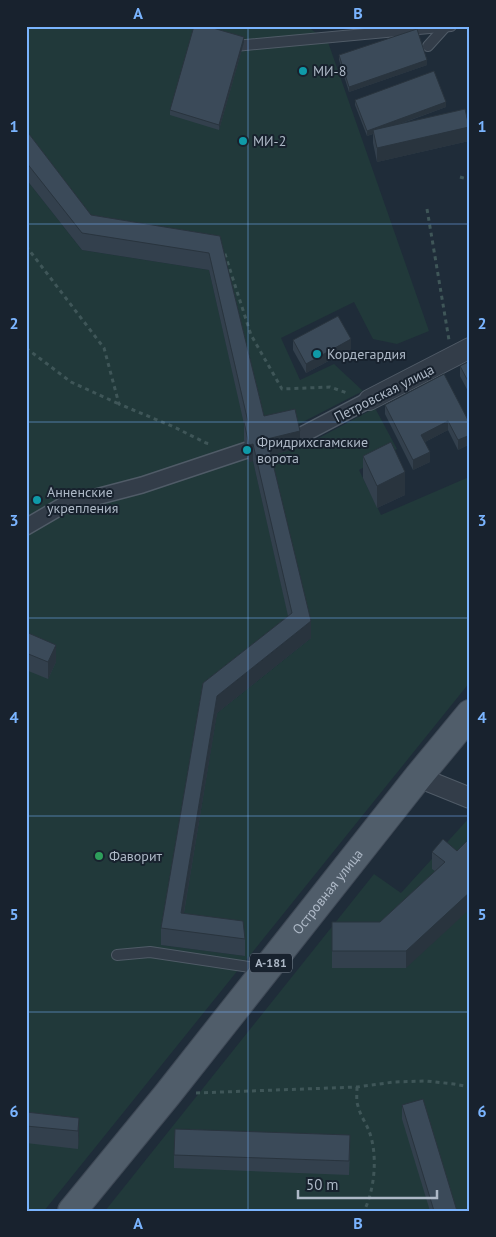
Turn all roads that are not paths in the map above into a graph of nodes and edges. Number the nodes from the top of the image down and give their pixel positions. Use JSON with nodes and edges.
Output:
{"nodes":[{"id":1,"x":446,"y":26,"type":"edge"},
{"id":2,"x":452,"y":26,"type":"edge"},
{"id":3,"x":235,"y":46,"type":"edge"},
{"id":4,"x":428,"y":46,"type":"dead end"},
{"id":5,"x":461,"y":353,"type":"edge"},
{"id":6,"x":369,"y":400,"type":"joint"},
{"id":7,"x":298,"y":437,"type":"edge"},
{"id":8,"x":247,"y":450,"type":"edge"},
{"id":9,"x":26,"y":527,"type":"edge"},
{"id":10,"x":470,"y":714,"type":"edge"},
{"id":11,"x":418,"y":777,"type":"junction"},
{"id":12,"x":470,"y":798,"type":"edge"},
{"id":13,"x":117,"y":955,"type":"dead end"},
{"id":14,"x":266,"y":969,"type":"junction"},
{"id":15,"x":72,"y":1211,"type":"edge"}],
"edges":[{"from":1,"to":2,"type":"lane"},
{"from":1,"to":3,"type":"lane"},
{"from":1,"to":4,"type":"lane"},
{"from":5,"to":6,"type":"street","name":"Петровская улица"},
{"from":6,"to":7,"type":"street","name":"Петровская улица"},
{"from":8,"to":9,"type":"street"},
{"from":10,"to":11,"type":"main road","name":"Островная улица","number":"А-181"},
{"from":11,"to":12,"type":"street"},
{"from":11,"to":14,"type":"main road","name":"Островная улица","number":"А-181"},
{"from":13,"to":14,"type":"lane"},
{"from":14,"to":15,"type":"main road","name":"Островная улица","number":"А-181"}]}
